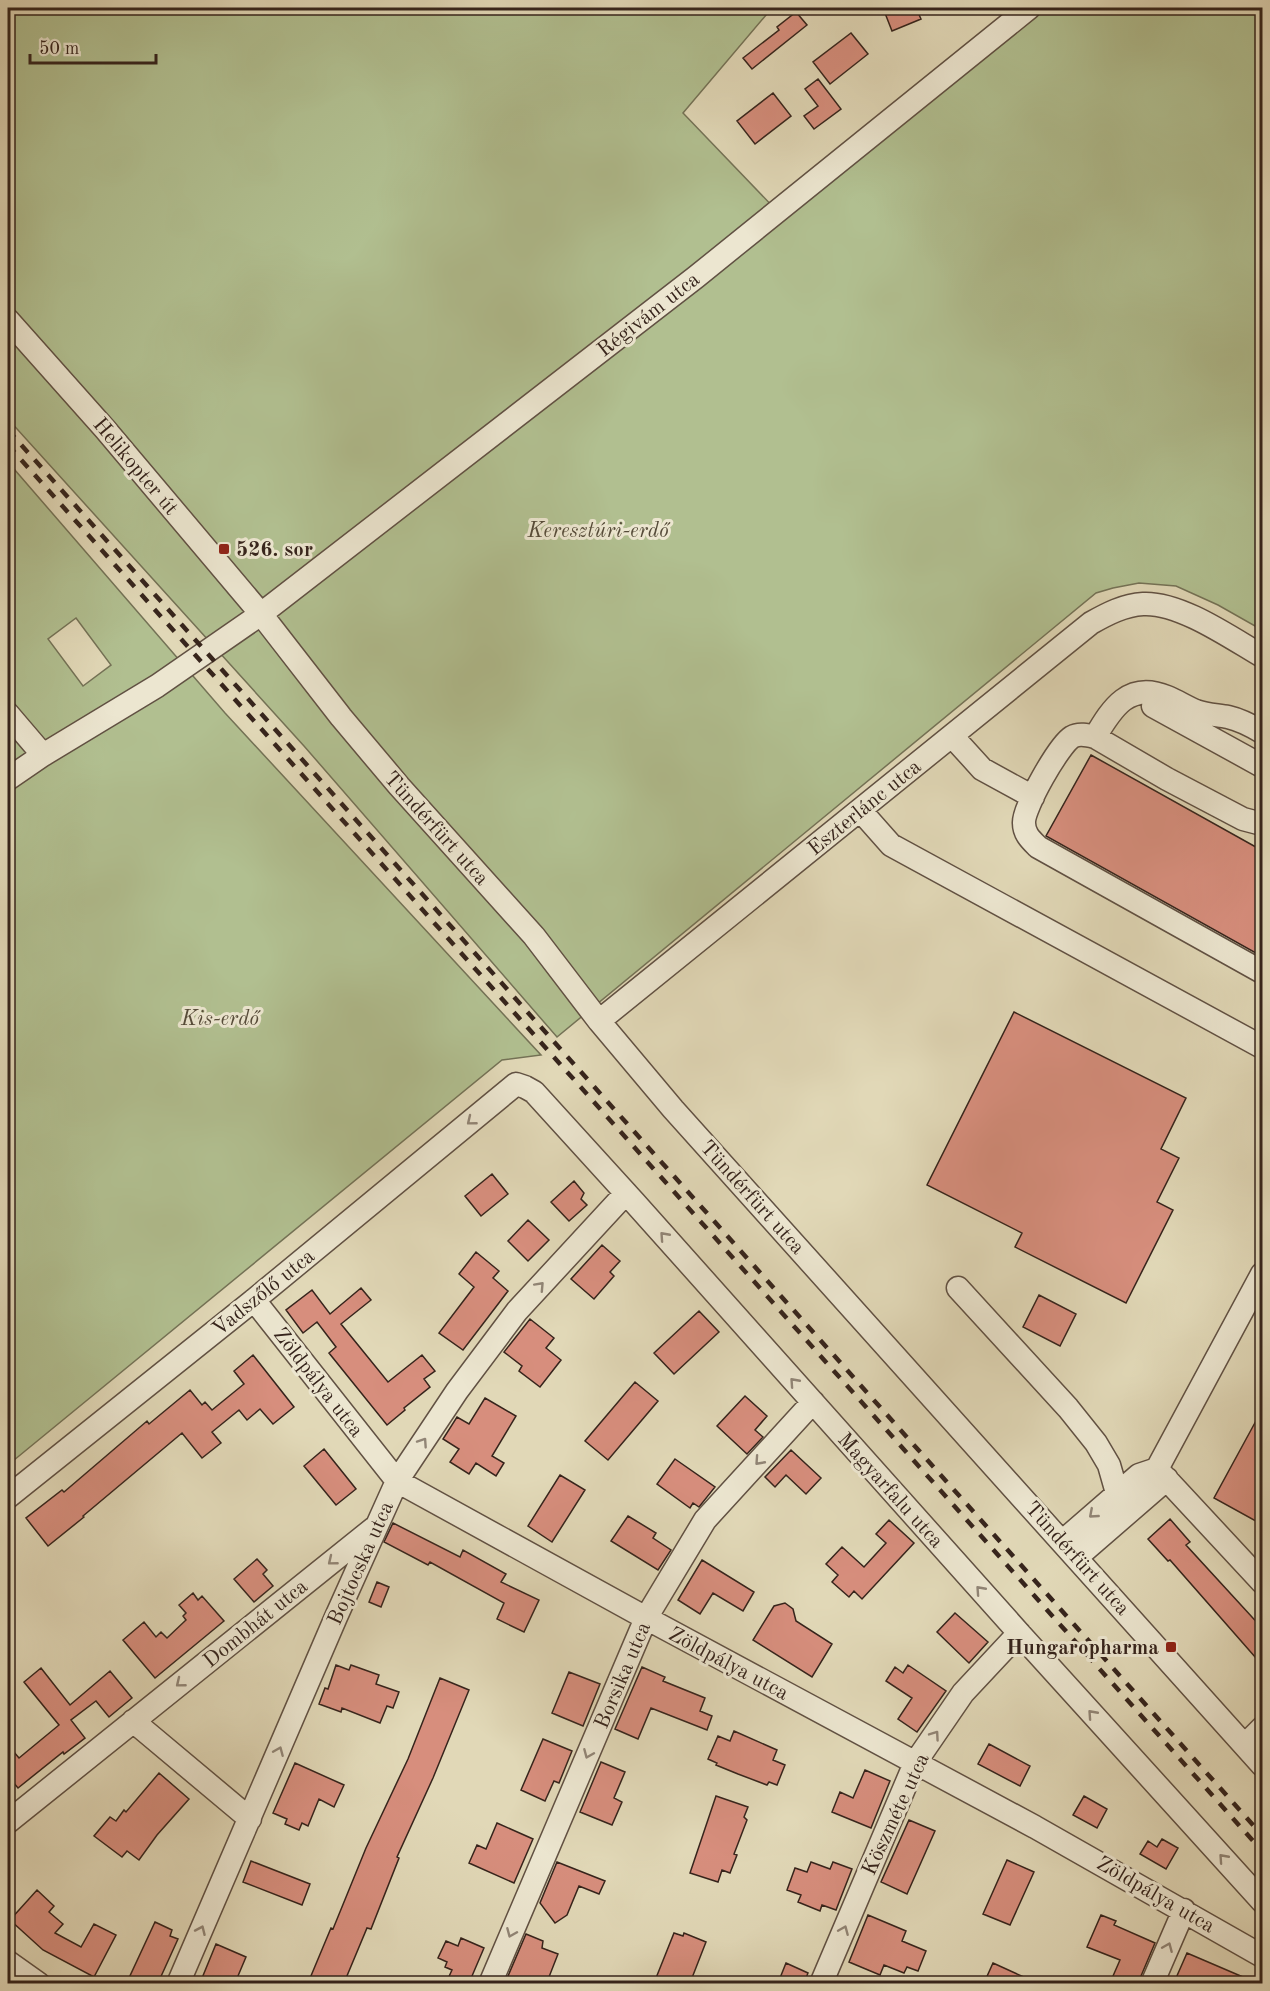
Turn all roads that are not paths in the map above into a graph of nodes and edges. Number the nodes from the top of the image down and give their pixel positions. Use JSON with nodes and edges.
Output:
{"nodes":[{"id":1,"x":1029,"y":8,"type":"edge"},
{"id":2,"x":8,"y":320,"type":"edge"},
{"id":3,"x":261,"y":614,"type":"junction"},
{"id":4,"x":1263,"y":656,"type":"edge"},
{"id":5,"x":1131,"y":694,"type":"junction"},
{"id":6,"x":8,"y":714,"type":"edge"},
{"id":7,"x":1263,"y":732,"type":"edge"},
{"id":8,"x":952,"y":736,"type":"junction"},
{"id":9,"x":1095,"y":737,"type":"junction"},
{"id":10,"x":43,"y":755,"type":"junction"},
{"id":11,"x":1263,"y":766,"type":"edge"},
{"id":12,"x":8,"y":779,"type":"edge"},
{"id":13,"x":1033,"y":797,"type":"junction"},
{"id":14,"x":860,"y":810,"type":"junction"},
{"id":15,"x":1263,"y":824,"type":"edge"},
{"id":16,"x":1263,"y":972,"type":"edge"},
{"id":17,"x":599,"y":1021,"type":"junction"},
{"id":18,"x":1263,"y":1047,"type":"edge"},
{"id":19,"x":516,"y":1084,"type":"joint"},
{"id":20,"x":626,"y":1193,"type":"junction"},
{"id":21,"x":1263,"y":1274,"type":"edge"},
{"id":22,"x":958,"y":1288,"type":"dead end"},
{"id":23,"x":254,"y":1300,"type":"junction"},
{"id":24,"x":813,"y":1402,"type":"junction"},
{"id":25,"x":1162,"y":1474,"type":"junction"},
{"id":26,"x":397,"y":1481,"type":"junction"},
{"id":27,"x":1117,"y":1493,"type":"junction"},
{"id":28,"x":8,"y":1497,"type":"edge"},
{"id":29,"x":378,"y":1525,"type":"junction"},
{"id":30,"x":1070,"y":1549,"type":"junction"},
{"id":31,"x":1263,"y":1582,"type":"edge"},
{"id":32,"x":646,"y":1618,"type":"junction"},
{"id":33,"x":1019,"y":1634,"type":"junction"},
{"id":34,"x":133,"y":1720,"type":"junction"},
{"id":35,"x":1263,"y":1728,"type":"edge"},
{"id":36,"x":1245,"y":1745,"type":"junction"},
{"id":37,"x":915,"y":1763,"type":"junction"},
{"id":38,"x":1263,"y":1765,"type":"edge"},
{"id":39,"x":250,"y":1819,"type":"junction"},
{"id":40,"x":8,"y":1822,"type":"edge"},
{"id":41,"x":1263,"y":1901,"type":"edge"},
{"id":42,"x":1184,"y":1910,"type":"junction"},
{"id":43,"x":1263,"y":1956,"type":"edge"},
{"id":44,"x":8,"y":1962,"type":"edge"},
{"id":45,"x":39,"y":1983,"type":"edge"},
{"id":46,"x":178,"y":1983,"type":"edge"},
{"id":47,"x":490,"y":1983,"type":"edge"},
{"id":48,"x":820,"y":1983,"type":"edge"},
{"id":49,"x":1152,"y":1983,"type":"edge"}],
"edges":[{"from":1,"to":3,"type":"street","name":"Régivám utca"},
{"from":2,"to":3,"type":"street","name":"Helikopter út"},
{"from":3,"to":10,"type":"street"},
{"from":3,"to":17,"type":"street","name":"Tündérfürt utca"},
{"from":4,"to":8,"type":"street","name":"Eszterlánc utca"},
{"from":5,"to":7,"type":"street"},
{"from":5,"to":9,"type":"street"},
{"from":5,"to":11,"type":"street"},
{"from":6,"to":10,"type":"street"},
{"from":8,"to":13,"type":"street"},
{"from":8,"to":14,"type":"street","name":"Eszterlánc utca"},
{"from":9,"to":13,"type":"street"},
{"from":9,"to":15,"type":"street"},
{"from":10,"to":12,"type":"street"},
{"from":13,"to":16,"type":"street"},
{"from":14,"to":17,"type":"street","name":"Eszterlánc utca"},
{"from":14,"to":18,"type":"street"},
{"from":17,"to":30,"type":"street","name":"Tündérfürt utca"},
{"from":19,"to":20,"type":"street","name":"Magyarfalu utca"},
{"from":19,"to":23,"type":"street","name":"Vadszőlő utca","one_way":true},
{"from":24,"to":20,"type":"street","name":"Magyarfalu utca","one_way":true},
{"from":26,"to":20,"type":"street","name":"Bojtocska utca","one_way":true},
{"from":21,"to":25,"type":"street"},
{"from":22,"to":27,"type":"street"},
{"from":23,"to":26,"type":"street","name":"Zöldpálya utca"},
{"from":23,"to":28,"type":"street","name":"Vadszőlő utca"},
{"from":24,"to":32,"type":"street","name":"Borsika utca","one_way":true},
{"from":33,"to":24,"type":"street","name":"Magyarfalu utca","one_way":true},
{"from":25,"to":27,"type":"street"},
{"from":25,"to":30,"type":"street"},
{"from":25,"to":31,"type":"street"},
{"from":26,"to":29,"type":"street","name":"Bojtocska utca"},
{"from":26,"to":32,"type":"street","name":"Zöldpálya utca"},
{"from":27,"to":30,"type":"street","one_way":true},
{"from":29,"to":34,"type":"street","name":"Dombhát utca","one_way":true},
{"from":39,"to":29,"type":"street","name":"Bojtocska utca","one_way":true},
{"from":30,"to":36,"type":"street","name":"Tündérfürt utca"},
{"from":32,"to":37,"type":"street","name":"Zöldpálya utca"},
{"from":32,"to":47,"type":"street","name":"Borsika utca","one_way":true},
{"from":37,"to":33,"type":"street","name":"Köszméte utca","one_way":true},
{"from":41,"to":33,"type":"street","name":"Magyarfalu utca","one_way":true},
{"from":34,"to":39,"type":"street"},
{"from":34,"to":40,"type":"street","name":"Dombhát utca"},
{"from":35,"to":36,"type":"street"},
{"from":36,"to":38,"type":"street","name":"Tündérfürt utca"},
{"from":37,"to":42,"type":"street","name":"Zöldpálya utca"},
{"from":48,"to":37,"type":"street","name":"Köszméte utca","one_way":true},
{"from":46,"to":39,"type":"street","name":"Bojtocska utca","one_way":true},
{"from":42,"to":43,"type":"street","name":"Zöldpálya utca"},
{"from":49,"to":42,"type":"street","one_way":true},
{"from":44,"to":45,"type":"street"}]}
